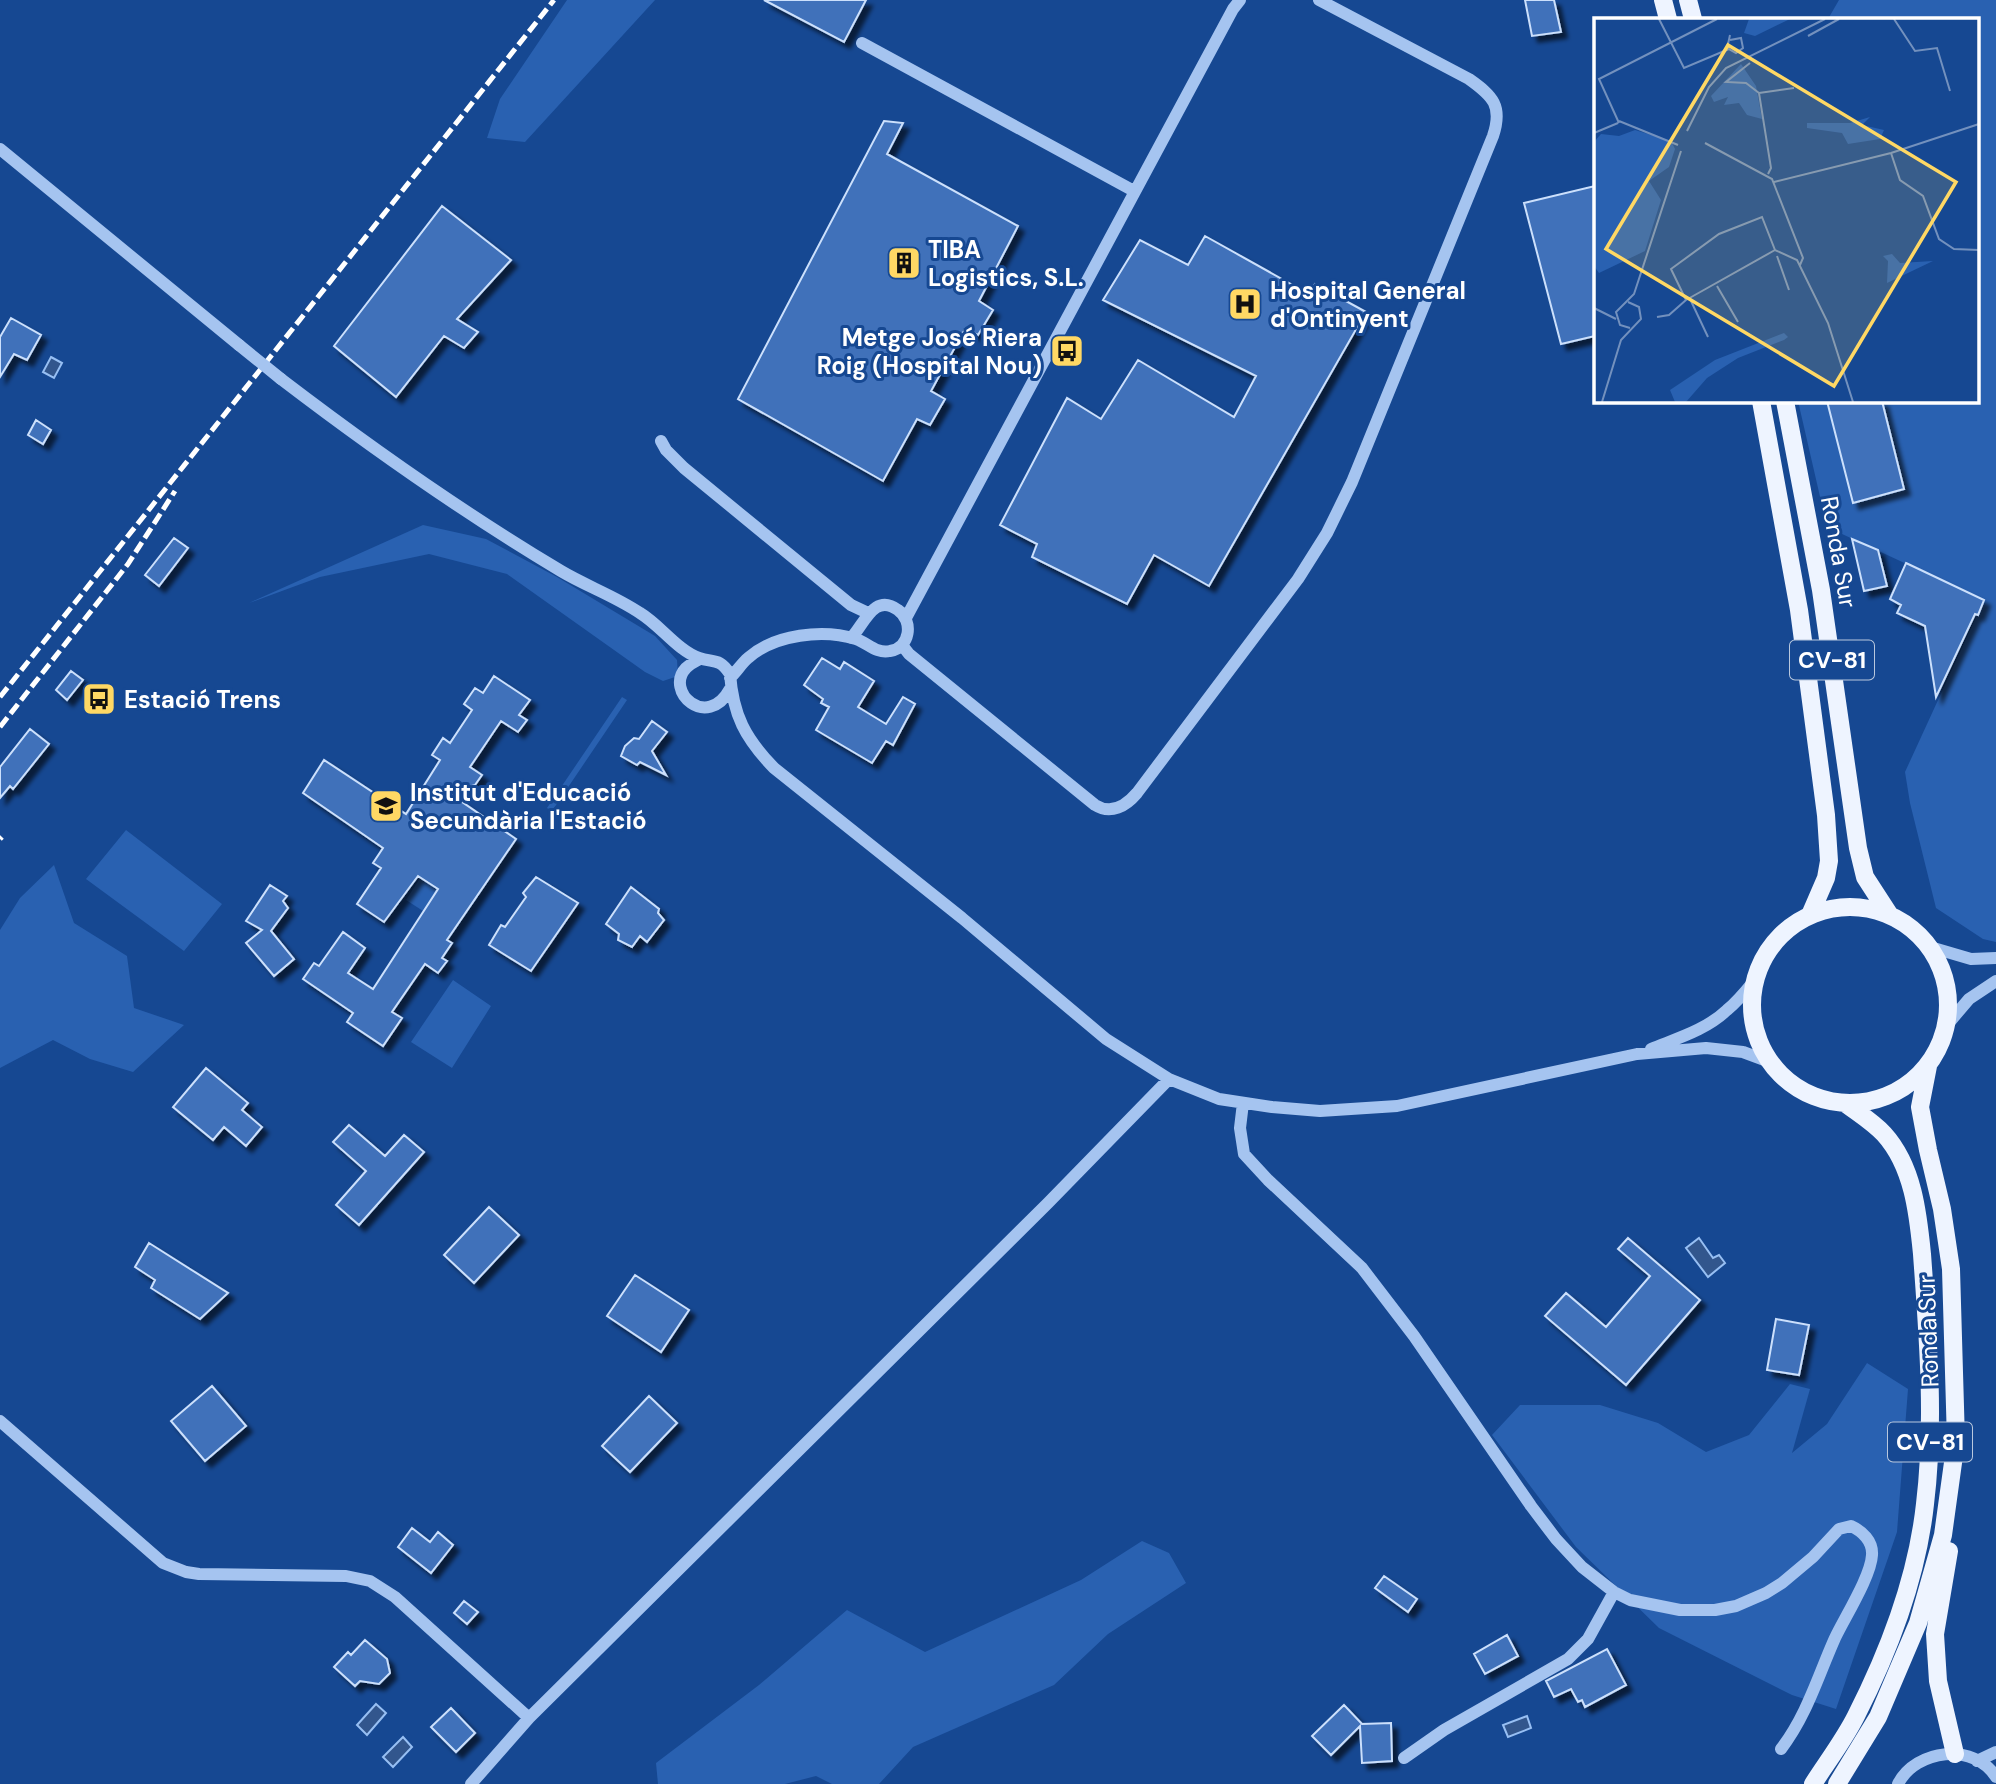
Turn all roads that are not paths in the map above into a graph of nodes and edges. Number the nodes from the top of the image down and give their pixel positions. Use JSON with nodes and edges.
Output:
{"nodes":[{"id":1,"x":1319,"y":0,"type":"edge"},
{"id":2,"x":1664,"y":0,"type":"edge"},
{"id":3,"x":1688,"y":0,"type":"edge"},
{"id":4,"x":1236,"y":3,"type":"edge"},
{"id":5,"x":1668,"y":18,"type":"edge"},
{"id":6,"x":1693,"y":18,"type":"edge"},
{"id":7,"x":862,"y":44,"type":"dead end"},
{"id":8,"x":0,"y":149,"type":"edge"},
{"id":9,"x":1134,"y":191,"type":"junction"},
{"id":10,"x":1762,"y":402,"type":"edge"},
{"id":11,"x":1785,"y":402,"type":"edge"},
{"id":12,"x":661,"y":441,"type":"dead end"},
{"id":13,"x":918,"y":597,"type":"junction"},
{"id":14,"x":891,"y":606,"type":"junction"},
{"id":15,"x":906,"y":618,"type":"junction"},
{"id":16,"x":864,"y":621,"type":"junction"},
{"id":17,"x":851,"y":638,"type":"junction"},
{"id":18,"x":866,"y":643,"type":"junction"},
{"id":19,"x":902,"y":645,"type":"junction"},
{"id":20,"x":680,"y":646,"type":"junction"},
{"id":21,"x":748,"y":658,"type":"junction"},
{"id":22,"x":700,"y":659,"type":"junction"},
{"id":23,"x":721,"y":664,"type":"junction"},
{"id":24,"x":687,"y":667,"type":"junction"},
{"id":25,"x":730,"y":683,"type":"junction"},
{"id":26,"x":717,"y":705,"type":"junction"},
{"id":27,"x":740,"y":724,"type":"junction"},
{"id":28,"x":1889,"y":914,"type":"junction"},
{"id":29,"x":1810,"y":915,"type":"junction"},
{"id":30,"x":1930,"y":947,"type":"junction"},
{"id":31,"x":1996,"y":958,"type":"edge"},
{"id":32,"x":1754,"y":981,"type":"junction"},
{"id":33,"x":1996,"y":981,"type":"edge"},
{"id":34,"x":1947,"y":1026,"type":"junction"},
{"id":35,"x":1637,"y":1054,"type":"junction"},
{"id":36,"x":1770,"y":1062,"type":"junction"},
{"id":37,"x":1928,"y":1066,"type":"junction"},
{"id":38,"x":1169,"y":1079,"type":"junction"},
{"id":39,"x":1243,"y":1103,"type":"junction"},
{"id":40,"x":1845,"y":1103,"type":"junction"},
{"id":41,"x":0,"y":1421,"type":"edge"},
{"id":42,"x":1956,"y":1441,"type":"junction"},
{"id":43,"x":1614,"y":1592,"type":"junction"},
{"id":44,"x":529,"y":1718,"type":"junction"},
{"id":45,"x":1781,"y":1749,"type":"dead end"},
{"id":46,"x":1996,"y":1752,"type":"edge"},
{"id":47,"x":1955,"y":1754,"type":"junction"},
{"id":48,"x":1404,"y":1758,"type":"dead end"},
{"id":49,"x":1977,"y":1761,"type":"junction"},
{"id":50,"x":1996,"y":1777,"type":"edge"},
{"id":51,"x":471,"y":1784,"type":"edge"},
{"id":52,"x":1812,"y":1784,"type":"edge"},
{"id":53,"x":1838,"y":1784,"type":"edge"},
{"id":54,"x":1898,"y":1784,"type":"edge"}],
"edges":[{"from":1,"to":19,"type":"street"},
{"from":2,"to":5,"type":"main road"},
{"from":3,"to":6,"type":"main road"},
{"from":4,"to":9,"type":"street"},
{"from":7,"to":9,"type":"street"},
{"from":8,"to":20,"type":"street","bridge":true},
{"from":9,"to":13,"type":"street"},
{"from":10,"to":29,"type":"main road","name":"Ronda Sur","number":"CV-81"},
{"from":11,"to":28,"type":"main road","name":"Ronda Sur","number":"CV-81"},
{"from":12,"to":16,"type":"street"},
{"from":13,"to":14,"type":"street"},
{"from":13,"to":15,"type":"street"},
{"from":14,"to":15,"type":"street"},
{"from":14,"to":16,"type":"street"},
{"from":15,"to":19,"type":"street"},
{"from":16,"to":17,"type":"street"},
{"from":16,"to":18,"type":"street"},
{"from":17,"to":18,"type":"street"},
{"from":17,"to":21,"type":"street"},
{"from":18,"to":19,"type":"street"},
{"from":20,"to":22,"type":"street"},
{"from":20,"to":24,"type":"street"},
{"from":21,"to":23,"type":"street"},
{"from":21,"to":25,"type":"street"},
{"from":22,"to":23,"type":"street"},
{"from":22,"to":24,"type":"street"},
{"from":23,"to":25,"type":"street"},
{"from":24,"to":26,"type":"street"},
{"from":25,"to":26,"type":"street"},
{"from":25,"to":27,"type":"street"},
{"from":26,"to":27,"type":"street"},
{"from":27,"to":38,"type":"street"},
{"from":28,"to":29,"type":"main road","number":"CV-81"},
{"from":28,"to":30,"type":"main road","number":"CV-81"},
{"from":29,"to":32,"type":"main road","number":"CV-81"},
{"from":30,"to":31,"type":"street"},
{"from":30,"to":34,"type":"main road","number":"CV-81"},
{"from":32,"to":35,"type":"street"},
{"from":32,"to":36,"type":"main road","number":"CV-81"},
{"from":33,"to":34,"type":"street"},
{"from":34,"to":37,"type":"main road","number":"CV-81"},
{"from":35,"to":36,"type":"street"},
{"from":35,"to":39,"type":"street"},
{"from":36,"to":40,"type":"main road","number":"CV-81"},
{"from":37,"to":40,"type":"main road","number":"CV-81"},
{"from":37,"to":42,"type":"main road","name":"Ronda Sur","number":"CV-81"},
{"from":38,"to":39,"type":"street"},
{"from":38,"to":44,"type":"street"},
{"from":39,"to":43,"type":"street"},
{"from":40,"to":52,"type":"main road","name":"Ronda Sur","number":"CV-81"},
{"from":41,"to":44,"type":"street"},
{"from":42,"to":47,"type":"main road"},
{"from":42,"to":53,"type":"main road","name":"Ronda Sur","number":"CV-81"},
{"from":43,"to":45,"type":"street"},
{"from":43,"to":48,"type":"street"},
{"from":44,"to":51,"type":"street"},
{"from":46,"to":49,"type":"street"},
{"from":47,"to":49,"type":"street"},
{"from":47,"to":54,"type":"street"},
{"from":49,"to":50,"type":"street"}]}
